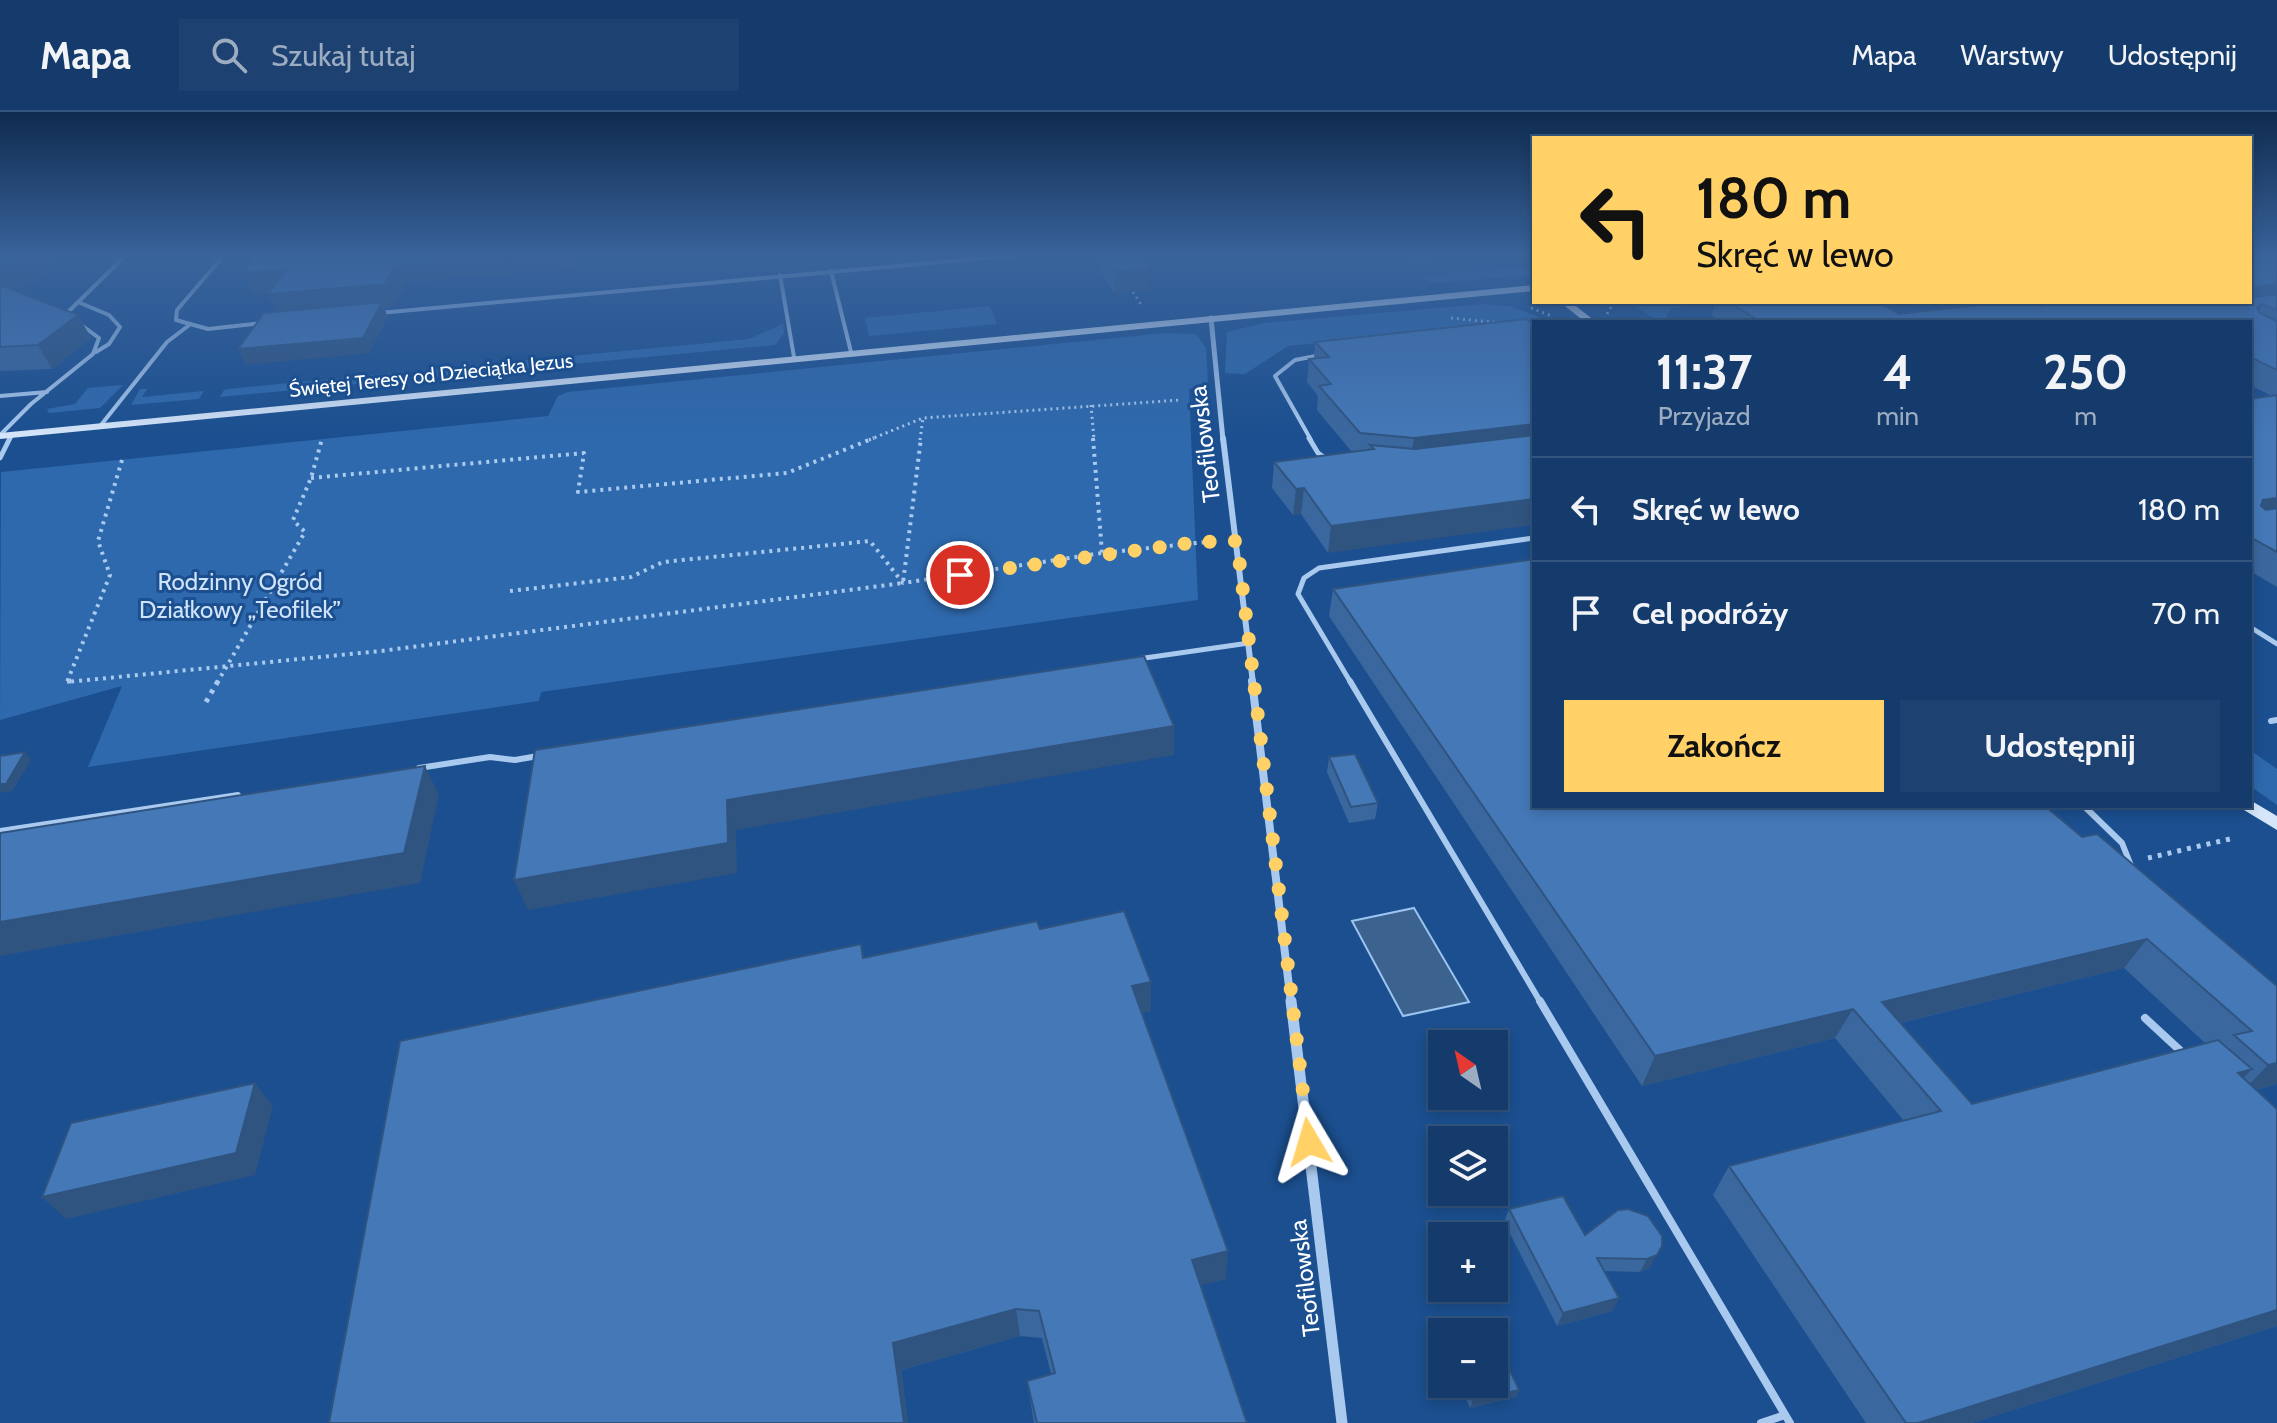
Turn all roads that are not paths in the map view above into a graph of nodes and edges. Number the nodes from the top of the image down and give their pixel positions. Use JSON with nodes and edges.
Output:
{"nodes":[{"id":1,"x":70,"y":315,"type":"edge"},
{"id":2,"x":109,"y":315,"type":"edge"},
{"id":3,"x":176,"y":315,"type":"edge"},
{"id":4,"x":787,"y":315,"type":"edge"},
{"id":5,"x":842,"y":315,"type":"edge"},
{"id":6,"x":1241,"y":315,"type":"edge"},
{"id":7,"x":1211,"y":318,"type":"junction"},
{"id":8,"x":278,"y":322,"type":"edge"},
{"id":9,"x":188,"y":326,"type":"junction"},
{"id":10,"x":851,"y":352,"type":"junction"},
{"id":11,"x":93,"y":354,"type":"junction"},
{"id":12,"x":1332,"y":354,"type":"edge"},
{"id":13,"x":794,"y":357,"type":"junction"},
{"id":14,"x":47,"y":392,"type":"junction"},
{"id":15,"x":0,"y":396,"type":"edge"},
{"id":16,"x":101,"y":425,"type":"junction"},
{"id":17,"x":12,"y":434,"type":"junction"},
{"id":18,"x":0,"y":435,"type":"edge"},
{"id":19,"x":0,"y":458,"type":"edge"},
{"id":20,"x":1342,"y":461,"type":"edge"},
{"id":21,"x":1532,"y":538,"type":"edge"},
{"id":22,"x":2252,"y":628,"type":"edge"},
{"id":23,"x":1249,"y":643,"type":"junction"},
{"id":24,"x":2277,"y":644,"type":"edge"},
{"id":25,"x":1132,"y":660,"type":"edge"},
{"id":26,"x":540,"y":756,"type":"edge"},
{"id":27,"x":414,"y":769,"type":"edge"},
{"id":28,"x":245,"y":794,"type":"edge"},
{"id":29,"x":2252,"y":807,"type":"edge"},
{"id":30,"x":2086,"y":808,"type":"edge"},
{"id":31,"x":2277,"y":824,"type":"edge"},
{"id":32,"x":0,"y":831,"type":"edge"},
{"id":33,"x":2133,"y":874,"type":"edge"},
{"id":34,"x":2145,"y":1018,"type":"dead end"},
{"id":35,"x":2189,"y":1058,"type":"edge"},
{"id":36,"x":1787,"y":1419,"type":"edge"},
{"id":37,"x":1342,"y":1423,"type":"edge"},
{"id":38,"x":1761,"y":1423,"type":"edge"}],
"edges":[{"from":1,"to":11,"type":"lane"},
{"from":2,"to":11,"type":"lane"},
{"from":3,"to":9,"type":"lane"},
{"from":4,"to":13,"type":"lane"},
{"from":5,"to":10,"type":"lane"},
{"from":6,"to":7,"type":"street","name":"Świętej Teresy od Dzieciątka Jezus"},
{"from":7,"to":10,"type":"street","name":"Świętej Teresy od Dzieciątka Jezus"},
{"from":7,"to":23,"type":"street","name":"Teofilowska"},
{"from":8,"to":9,"type":"lane"},
{"from":9,"to":16,"type":"lane"},
{"from":10,"to":13,"type":"street","name":"Świętej Teresy od Dzieciątka Jezus"},
{"from":11,"to":14,"type":"lane"},
{"from":12,"to":20,"type":"lane"},
{"from":13,"to":16,"type":"street","name":"Świętej Teresy od Dzieciątka Jezus"},
{"from":14,"to":15,"type":"lane"},
{"from":14,"to":18,"type":"lane"},
{"from":16,"to":17,"type":"street","name":"Świętej Teresy od Dzieciątka Jezus"},
{"from":17,"to":18,"type":"street","name":"Świętej Teresy od Dzieciątka Jezus"},
{"from":17,"to":19,"type":"lane"},
{"from":21,"to":36,"type":"lane"},
{"from":22,"to":24,"type":"lane"},
{"from":23,"to":25,"type":"lane"},
{"from":23,"to":37,"type":"street","name":"Teofilowska"},
{"from":26,"to":27,"type":"lane"},
{"from":28,"to":32,"type":"lane"},
{"from":29,"to":31,"type":"street"},
{"from":30,"to":33,"type":"lane"},
{"from":34,"to":35,"type":"lane"},
{"from":36,"to":38,"type":"lane"}]}
